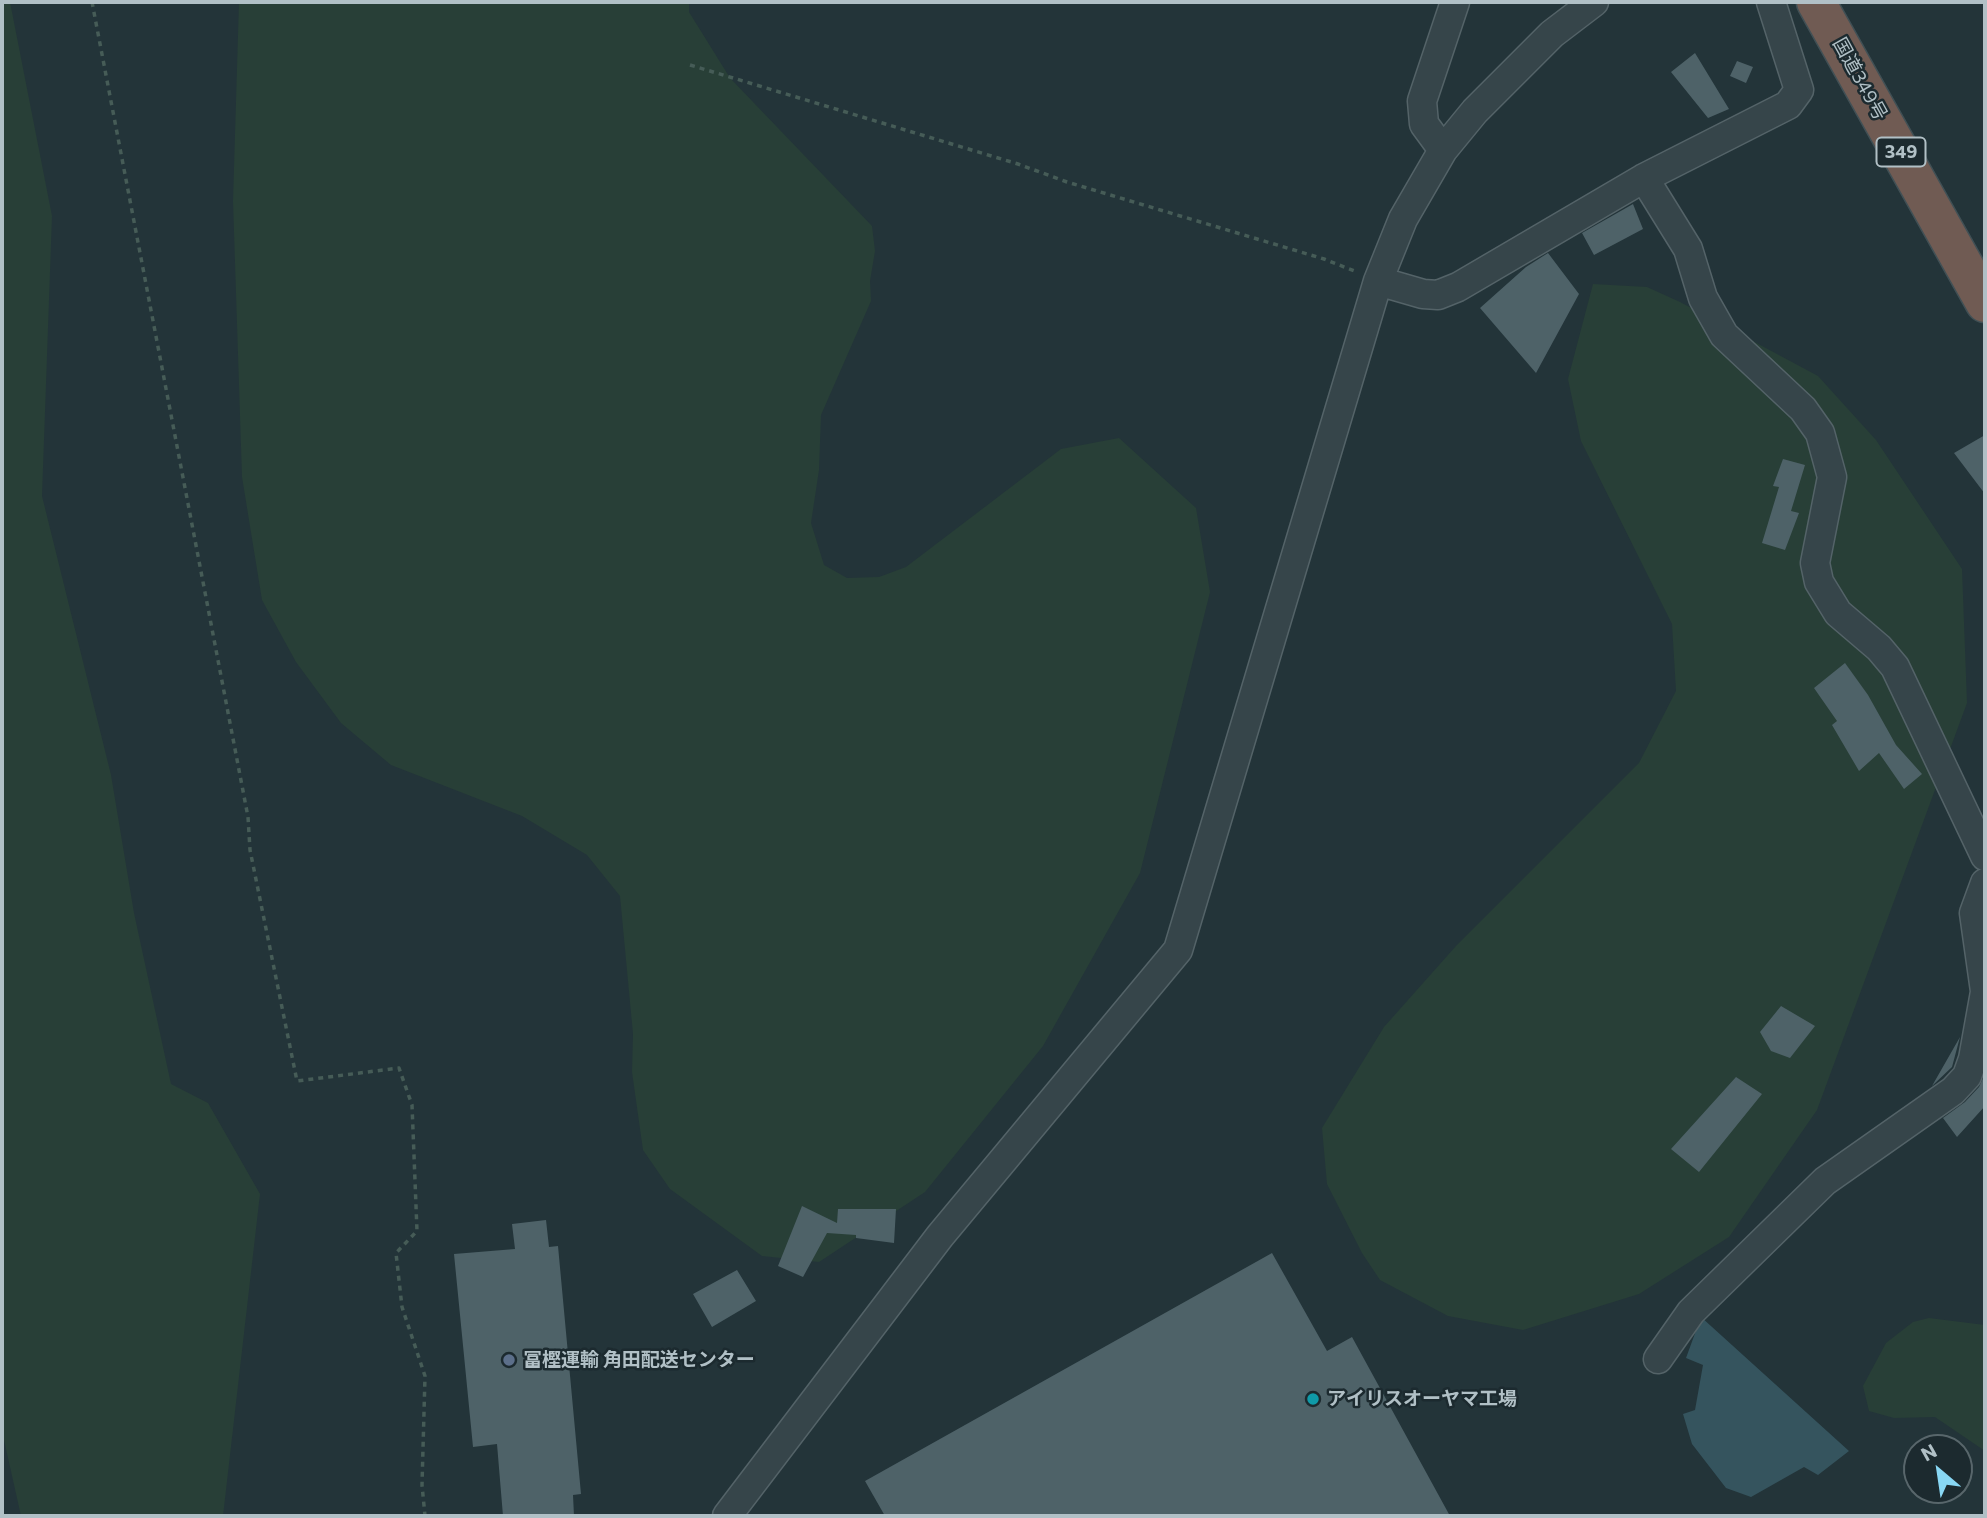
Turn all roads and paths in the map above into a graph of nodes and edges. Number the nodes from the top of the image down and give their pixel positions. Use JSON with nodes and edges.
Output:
{"nodes":[{"id":1,"x":92,"y":2,"type":"edge"},
{"id":2,"x":1455,"y":2,"type":"edge"},
{"id":3,"x":1594,"y":2,"type":"edge"},
{"id":4,"x":1771,"y":2,"type":"edge"},
{"id":5,"x":1816,"y":2,"type":"edge"},
{"id":6,"x":690,"y":65,"type":"dead end"},
{"id":7,"x":1443,"y":150,"type":"junction"},
{"id":8,"x":1644,"y":178,"type":"junction"},
{"id":9,"x":1378,"y":281,"type":"junction"},
{"id":10,"x":1985,"y":303,"type":"edge"},
{"id":11,"x":1985,"y":856,"type":"edge"},
{"id":12,"x":1985,"y":883,"type":"edge"},
{"id":13,"x":1985,"y":992,"type":"edge"},
{"id":14,"x":1658,"y":1359,"type":"dead end"},
{"id":15,"x":425,"y":1516,"type":"edge"},
{"id":16,"x":727,"y":1516,"type":"edge"}],
"edges":[{"from":1,"to":15,"type":"path"},
{"from":2,"to":7,"type":"street"},
{"from":3,"to":7,"type":"street"},
{"from":4,"to":8,"type":"street"},
{"from":5,"to":10,"type":"highway","name":"国道349号","number":"349"},
{"from":6,"to":9,"type":"path"},
{"from":7,"to":9,"type":"street"},
{"from":8,"to":9,"type":"street"},
{"from":8,"to":11,"type":"street"},
{"from":9,"to":16,"type":"street"},
{"from":12,"to":13,"type":"street"},
{"from":13,"to":14,"type":"street"}]}
